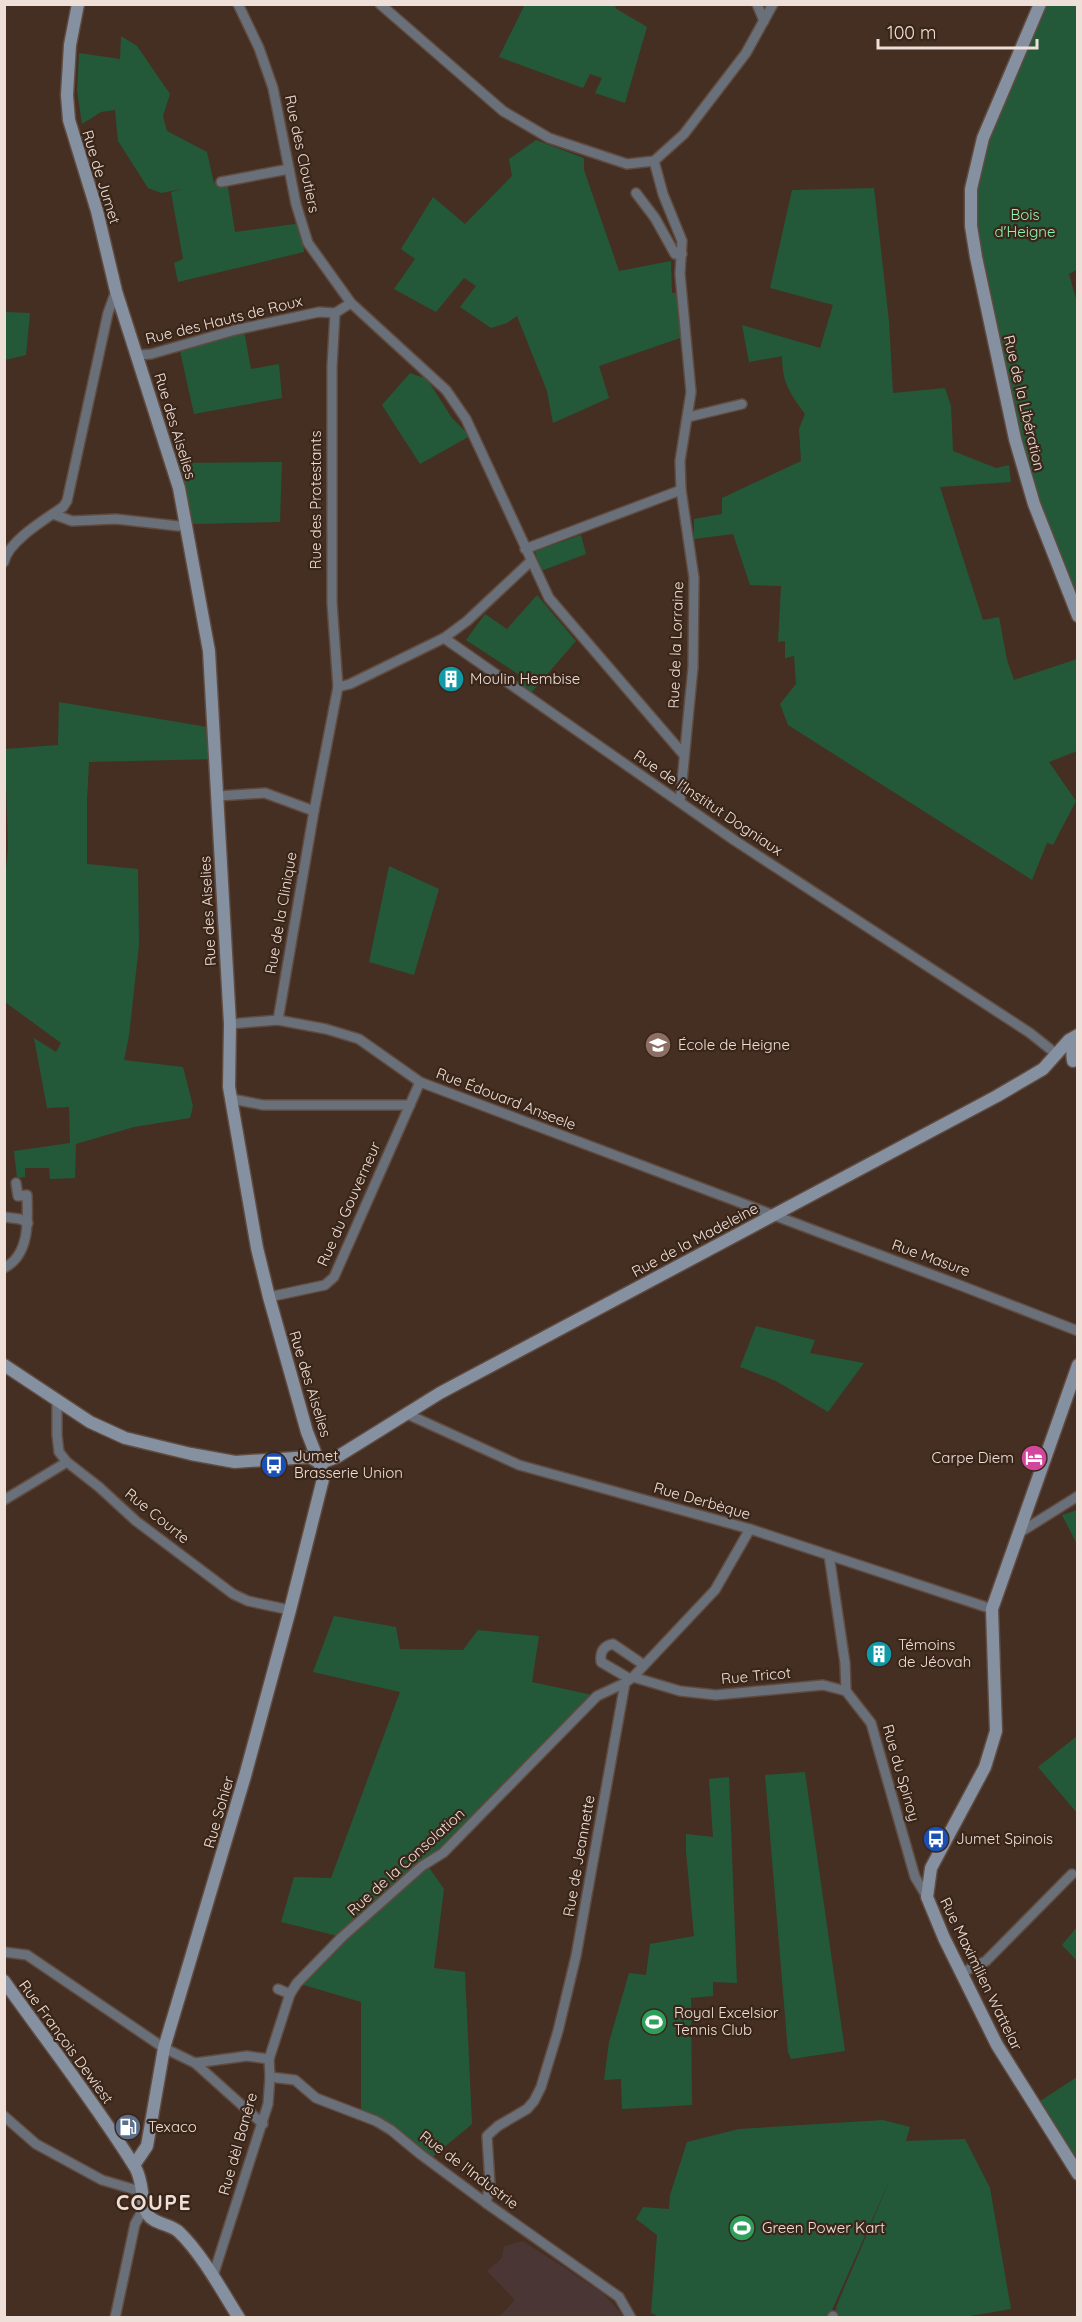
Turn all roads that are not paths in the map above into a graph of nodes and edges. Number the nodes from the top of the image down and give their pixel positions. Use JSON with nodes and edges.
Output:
{"nodes":[{"id":1,"x":78,"y":4,"type":"edge"},
{"id":2,"x":238,"y":4,"type":"edge"},
{"id":3,"x":380,"y":4,"type":"edge"},
{"id":4,"x":757,"y":4,"type":"edge"},
{"id":5,"x":773,"y":4,"type":"edge"},
{"id":6,"x":1040,"y":4,"type":"edge"},
{"id":7,"x":764,"y":21,"type":"junction"},
{"id":8,"x":654,"y":161,"type":"junction"},
{"id":9,"x":289,"y":169,"type":"junction"},
{"id":10,"x":221,"y":182,"type":"dead end"},
{"id":11,"x":636,"y":193,"type":"dead end"},
{"id":12,"x":682,"y":254,"type":"junction"},
{"id":13,"x":116,"y":291,"type":"junction"},
{"id":14,"x":351,"y":303,"type":"junction"},
{"id":15,"x":335,"y":313,"type":"junction"},
{"id":16,"x":138,"y":355,"type":"junction"},
{"id":17,"x":742,"y":404,"type":"dead end"},
{"id":18,"x":688,"y":417,"type":"junction"},
{"id":19,"x":681,"y":490,"type":"junction"},
{"id":20,"x":53,"y":514,"type":"junction"},
{"id":21,"x":188,"y":525,"type":"junction"},
{"id":22,"x":525,"y":549,"type":"junction"},
{"id":23,"x":531,"y":561,"type":"junction"},
{"id":24,"x":4,"y":562,"type":"edge"},
{"id":25,"x":1077,"y":616,"type":"edge"},
{"id":26,"x":444,"y":638,"type":"junction"},
{"id":27,"x":338,"y":687,"type":"junction"},
{"id":28,"x":684,"y":755,"type":"junction"},
{"id":29,"x":218,"y":796,"type":"junction"},
{"id":30,"x":680,"y":802,"type":"junction"},
{"id":31,"x":314,"y":811,"type":"junction"},
{"id":32,"x":278,"y":1020,"type":"junction"},
{"id":33,"x":230,"y":1024,"type":"junction"},
{"id":34,"x":1077,"y":1036,"type":"edge"},
{"id":35,"x":1056,"y":1053,"type":"junction"},
{"id":36,"x":1075,"y":1063,"type":"edge"},
{"id":37,"x":420,"y":1082,"type":"junction"},
{"id":38,"x":232,"y":1099,"type":"junction"},
{"id":39,"x":410,"y":1106,"type":"junction"},
{"id":40,"x":16,"y":1183,"type":"dead end"},
{"id":41,"x":774,"y":1216,"type":"junction"},
{"id":42,"x":4,"y":1217,"type":"edge"},
{"id":43,"x":28,"y":1223,"type":"junction"},
{"id":44,"x":4,"y":1268,"type":"edge"},
{"id":45,"x":269,"y":1297,"type":"junction"},
{"id":46,"x":1077,"y":1331,"type":"edge"},
{"id":47,"x":4,"y":1365,"type":"edge"},
{"id":48,"x":1077,"y":1365,"type":"edge"},
{"id":49,"x":57,"y":1401,"type":"junction"},
{"id":50,"x":407,"y":1414,"type":"junction"},
{"id":51,"x":67,"y":1462,"type":"junction"},
{"id":52,"x":320,"y":1463,"type":"junction"},
{"id":53,"x":1077,"y":1496,"type":"edge"},
{"id":54,"x":4,"y":1500,"type":"edge"},
{"id":55,"x":750,"y":1529,"type":"junction"},
{"id":56,"x":1019,"y":1533,"type":"junction"},
{"id":57,"x":829,"y":1555,"type":"junction"},
{"id":58,"x":992,"y":1609,"type":"junction"},
{"id":59,"x":290,"y":1610,"type":"junction"},
{"id":60,"x":644,"y":1665,"type":"junction"},
{"id":61,"x":629,"y":1680,"type":"junction"},
{"id":62,"x":846,"y":1691,"type":"junction"},
{"id":63,"x":1072,"y":1874,"type":"dead end"},
{"id":64,"x":927,"y":1897,"type":"junction"},
{"id":65,"x":4,"y":1952,"type":"edge"},
{"id":66,"x":961,"y":1973,"type":"junction"},
{"id":67,"x":4,"y":1981,"type":"edge"},
{"id":68,"x":278,"y":1989,"type":"dead end"},
{"id":69,"x":290,"y":1994,"type":"junction"},
{"id":70,"x":164,"y":2048,"type":"junction"},
{"id":71,"x":268,"y":2059,"type":"junction"},
{"id":72,"x":195,"y":2063,"type":"junction"},
{"id":73,"x":270,"y":2077,"type":"junction"},
{"id":74,"x":4,"y":2116,"type":"edge"},
{"id":75,"x":263,"y":2124,"type":"junction"},
{"id":76,"x":134,"y":2165,"type":"junction"},
{"id":77,"x":1077,"y":2174,"type":"edge"},
{"id":78,"x":143,"y":2192,"type":"junction"},
{"id":79,"x":486,"y":2203,"type":"junction"},
{"id":80,"x":144,"y":2208,"type":"junction"},
{"id":81,"x":214,"y":2280,"type":"junction"},
{"id":82,"x":116,"y":2318,"type":"edge"},
{"id":83,"x":239,"y":2318,"type":"edge"},
{"id":84,"x":632,"y":2318,"type":"edge"}],
"edges":[{"from":1,"to":13,"type":"street","name":"Rue de Jumet"},
{"from":2,"to":9,"type":"street","name":"Rue des Cloutiers"},
{"from":3,"to":8,"type":"street"},
{"from":4,"to":7,"type":"street"},
{"from":5,"to":7,"type":"street"},
{"from":6,"to":25,"type":"street","name":"Rue de la Libération"},
{"from":7,"to":8,"type":"street"},
{"from":8,"to":12,"type":"street","name":"Rue de la Lorraine"},
{"from":9,"to":10,"type":"street"},
{"from":9,"to":14,"type":"street","name":"Rue des Cloutiers"},
{"from":11,"to":12,"type":"street"},
{"from":12,"to":18,"type":"street","name":"Rue de la Lorraine"},
{"from":13,"to":16,"type":"street","name":"Rue de Jumet"},
{"from":13,"to":20,"type":"street"},
{"from":14,"to":15,"type":"street","name":"Rue des Hauts de Roux"},
{"from":14,"to":22,"type":"street","name":"Rue des Cloutiers"},
{"from":15,"to":16,"type":"street","name":"Rue des Hauts de Roux"},
{"from":15,"to":27,"type":"street","name":"Rue des Protestants"},
{"from":16,"to":21,"type":"street","name":"Rue des Aiselies"},
{"from":17,"to":18,"type":"street"},
{"from":18,"to":19,"type":"street","name":"Rue de la Lorraine"},
{"from":19,"to":22,"type":"street"},
{"from":19,"to":28,"type":"street","name":"Rue de la Lorraine"},
{"from":20,"to":21,"type":"street"},
{"from":20,"to":24,"type":"street"},
{"from":21,"to":29,"type":"street","name":"Rue des Aiselies"},
{"from":22,"to":23,"type":"street"},
{"from":23,"to":26,"type":"street"},
{"from":23,"to":28,"type":"street"},
{"from":26,"to":27,"type":"street"},
{"from":26,"to":30,"type":"street","name":"Rue de l'Institut Dogniaux"},
{"from":27,"to":31,"type":"street","name":"Rue de la Clinique"},
{"from":28,"to":30,"type":"street","name":"Rue de la Lorraine"},
{"from":29,"to":31,"type":"street"},
{"from":29,"to":33,"type":"street","name":"Rue des Aiselies"},
{"from":30,"to":35,"type":"street","name":"Rue de l'Institut Dogniaux"},
{"from":31,"to":32,"type":"street","name":"Rue de la Clinique"},
{"from":32,"to":33,"type":"street","name":"Rue Édouard Anseele"},
{"from":32,"to":37,"type":"street","name":"Rue Édouard Anseele"},
{"from":33,"to":38,"type":"street","name":"Rue des Aiselies"},
{"from":34,"to":35,"type":"street","name":"Rue de la Madeleine"},
{"from":34,"to":36,"type":"street","name":"Rue de la Madeleine"},
{"from":35,"to":36,"type":"street"},
{"from":35,"to":41,"type":"street","name":"Rue de la Madeleine"},
{"from":37,"to":39,"type":"street","name":"Rue du Gouverneur"},
{"from":37,"to":41,"type":"street","name":"Rue Édouard Anseele"},
{"from":38,"to":39,"type":"street"},
{"from":38,"to":45,"type":"street","name":"Rue des Aiselies"},
{"from":39,"to":45,"type":"street","name":"Rue du Gouverneur"},
{"from":40,"to":43,"type":"street"},
{"from":41,"to":46,"type":"street","name":"Rue Masure"},
{"from":41,"to":50,"type":"street","name":"Rue de la Madeleine"},
{"from":42,"to":43,"type":"street"},
{"from":43,"to":44,"type":"street"},
{"from":45,"to":52,"type":"street","name":"Rue des Aiselies"},
{"from":47,"to":49,"type":"street"},
{"from":48,"to":56,"type":"street","name":"Rue Maximilien Wattelar"},
{"from":49,"to":51,"type":"street"},
{"from":49,"to":52,"type":"street"},
{"from":50,"to":52,"type":"street","name":"Rue de la Madeleine"},
{"from":50,"to":55,"type":"street","name":"Rue Derbèque"},
{"from":51,"to":54,"type":"street"},
{"from":51,"to":59,"type":"street","name":"Rue Courte"},
{"from":52,"to":59,"type":"street","name":"Rue Sohier"},
{"from":53,"to":56,"type":"street"},
{"from":55,"to":57,"type":"street","name":"Rue Derbèque"},
{"from":55,"to":60,"type":"street"},
{"from":56,"to":58,"type":"street","name":"Rue Maximilien Wattelar"},
{"from":57,"to":58,"type":"street","name":"Rue Derbèque"},
{"from":57,"to":62,"type":"street"},
{"from":58,"to":64,"type":"street","name":"Rue Maximilien Wattelar"},
{"from":59,"to":70,"type":"street","name":"Rue Sohier"},
{"from":60,"to":61,"type":"street"},
{"from":60,"to":61,"type":"street","name":"Rue Tricot"},
{"from":61,"to":62,"type":"street","name":"Rue Tricot"},
{"from":61,"to":69,"type":"street","name":"Rue de la Consolation"},
{"from":61,"to":79,"type":"street","name":"Rue de Jeannette"},
{"from":62,"to":64,"type":"street","name":"Rue du Spinoy"},
{"from":63,"to":66,"type":"street"},
{"from":64,"to":66,"type":"street","name":"Rue Maximilien Wattelar"},
{"from":65,"to":70,"type":"street"},
{"from":66,"to":77,"type":"street","name":"Rue Maximilien Wattelar"},
{"from":67,"to":76,"type":"street","name":"Rue François Dewiest"},
{"from":68,"to":69,"type":"street"},
{"from":69,"to":71,"type":"street","name":"Rue dèl Banêre"},
{"from":70,"to":72,"type":"street"},
{"from":70,"to":76,"type":"street","name":"Rue Sohier"},
{"from":71,"to":72,"type":"street"},
{"from":71,"to":73,"type":"street","name":"Rue dèl Banêre"},
{"from":72,"to":75,"type":"street"},
{"from":73,"to":75,"type":"street","name":"Rue dèl Banêre"},
{"from":73,"to":79,"type":"street","name":"Rue de l'Industrie"},
{"from":74,"to":78,"type":"street"},
{"from":75,"to":81,"type":"street","name":"Rue dèl Banêre"},
{"from":76,"to":78,"type":"street","name":"Rue François Dewiest"},
{"from":78,"to":80,"type":"street","name":"Rue François Dewiest"},
{"from":79,"to":84,"type":"street","name":"Rue de l'Industrie"},
{"from":80,"to":81,"type":"street"},
{"from":80,"to":82,"type":"street"},
{"from":81,"to":83,"type":"street"}]}
